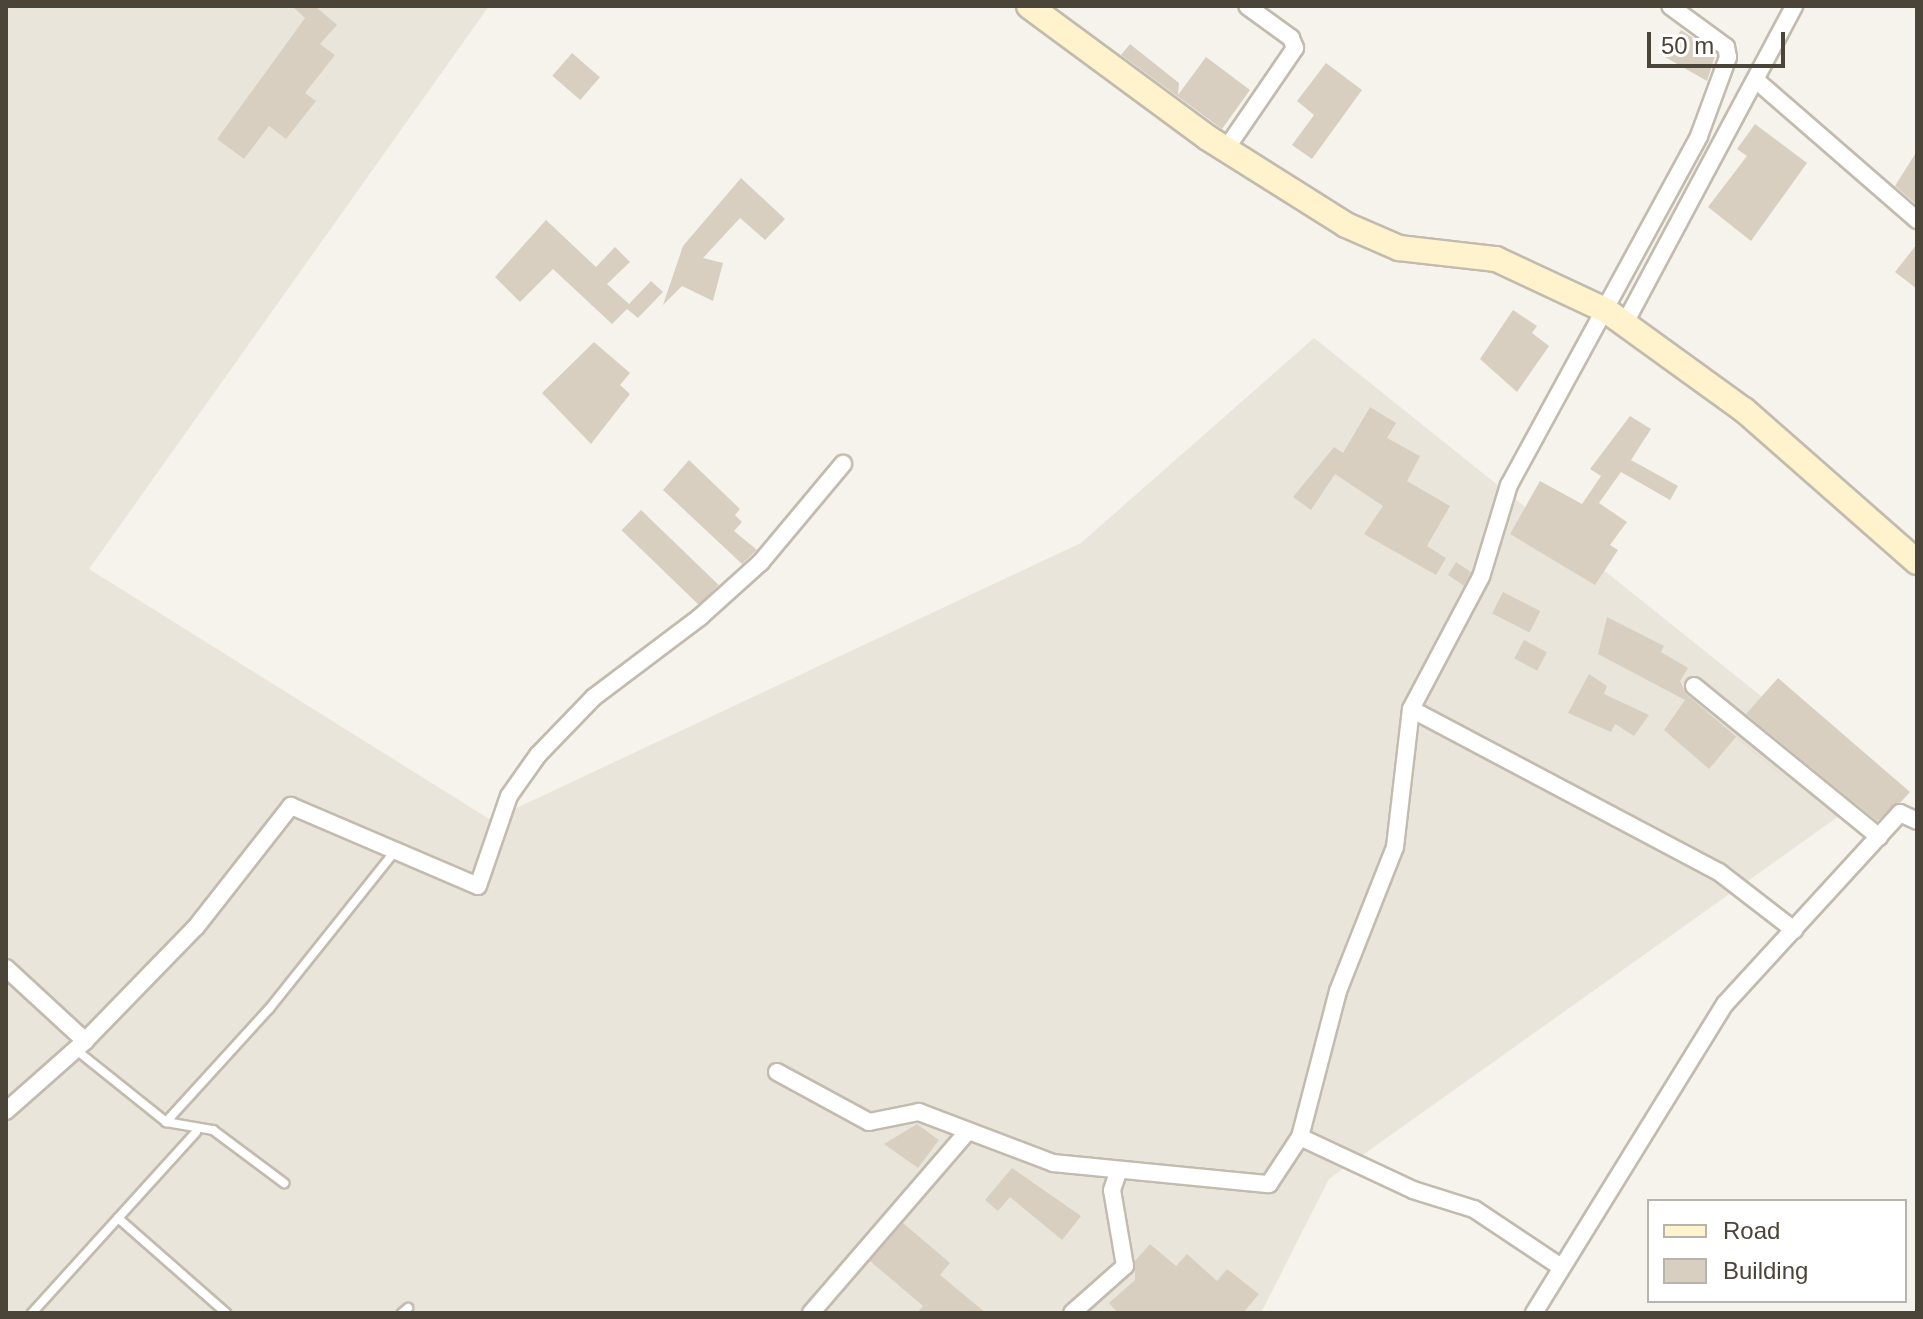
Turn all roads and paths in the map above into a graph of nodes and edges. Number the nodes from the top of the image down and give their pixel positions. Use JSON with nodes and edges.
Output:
{"nodes":[{"id":1,"x":1029,"y":6,"type":"edge"},
{"id":2,"x":1247,"y":6,"type":"edge"},
{"id":3,"x":1670,"y":6,"type":"edge"},
{"id":4,"x":1794,"y":6,"type":"edge"},
{"id":5,"x":1757,"y":81,"type":"junction"},
{"id":6,"x":1228,"y":146,"type":"junction"},
{"id":7,"x":1917,"y":220,"type":"edge"},
{"id":8,"x":1616,"y":317,"type":"junction"},
{"id":9,"x":843,"y":464,"type":"dead end"},
{"id":10,"x":1917,"y":562,"type":"edge"},
{"id":11,"x":1694,"y":686,"type":"dead end"},
{"id":12,"x":1411,"y":709,"type":"junction"},
{"id":13,"x":1917,"y":821,"type":"edge"},
{"id":14,"x":1879,"y":837,"type":"junction"},
{"id":15,"x":396,"y":850,"type":"junction"},
{"id":16,"x":1794,"y":930,"type":"junction"},
{"id":17,"x":6,"y":968,"type":"edge"},
{"id":18,"x":80,"y":1045,"type":"junction"},
{"id":19,"x":777,"y":1072,"type":"dead end"},
{"id":20,"x":6,"y":1111,"type":"edge"},
{"id":21,"x":166,"y":1122,"type":"junction"},
{"id":22,"x":968,"y":1131,"type":"junction"},
{"id":23,"x":196,"y":1132,"type":"junction"},
{"id":24,"x":1300,"y":1137,"type":"junction"},
{"id":25,"x":1118,"y":1173,"type":"junction"},
{"id":26,"x":284,"y":1183,"type":"dead end"},
{"id":27,"x":118,"y":1218,"type":"junction"},
{"id":28,"x":1561,"y":1267,"type":"junction"},
{"id":29,"x":32,"y":1313,"type":"edge"},
{"id":30,"x":226,"y":1313,"type":"edge"},
{"id":31,"x":811,"y":1313,"type":"edge"},
{"id":32,"x":1072,"y":1313,"type":"edge"},
{"id":33,"x":1534,"y":1313,"type":"edge"}],
"edges":[{"from":1,"to":6,"type":"street"},
{"from":2,"to":6,"type":"street"},
{"from":3,"to":8,"type":"street"},
{"from":4,"to":5,"type":"street"},
{"from":5,"to":7,"type":"street"},
{"from":5,"to":8,"type":"street"},
{"from":6,"to":8,"type":"street"},
{"from":8,"to":10,"type":"street"},
{"from":8,"to":12,"type":"street"},
{"from":9,"to":15,"type":"street"},
{"from":11,"to":14,"type":"street"},
{"from":12,"to":16,"type":"street"},
{"from":12,"to":24,"type":"street"},
{"from":13,"to":14,"type":"street"},
{"from":14,"to":16,"type":"street"},
{"from":15,"to":18,"type":"street"},
{"from":15,"to":21,"type":"lane"},
{"from":16,"to":28,"type":"street"},
{"from":17,"to":18,"type":"street"},
{"from":18,"to":20,"type":"street"},
{"from":18,"to":21,"type":"lane"},
{"from":19,"to":22,"type":"street"},
{"from":21,"to":23,"type":"lane"},
{"from":22,"to":25,"type":"street"},
{"from":22,"to":31,"type":"street"},
{"from":23,"to":26,"type":"lane"},
{"from":23,"to":27,"type":"lane"},
{"from":24,"to":25,"type":"street"},
{"from":24,"to":28,"type":"street"},
{"from":25,"to":32,"type":"street"},
{"from":27,"to":29,"type":"lane"},
{"from":27,"to":30,"type":"lane"},
{"from":28,"to":33,"type":"street"}]}
